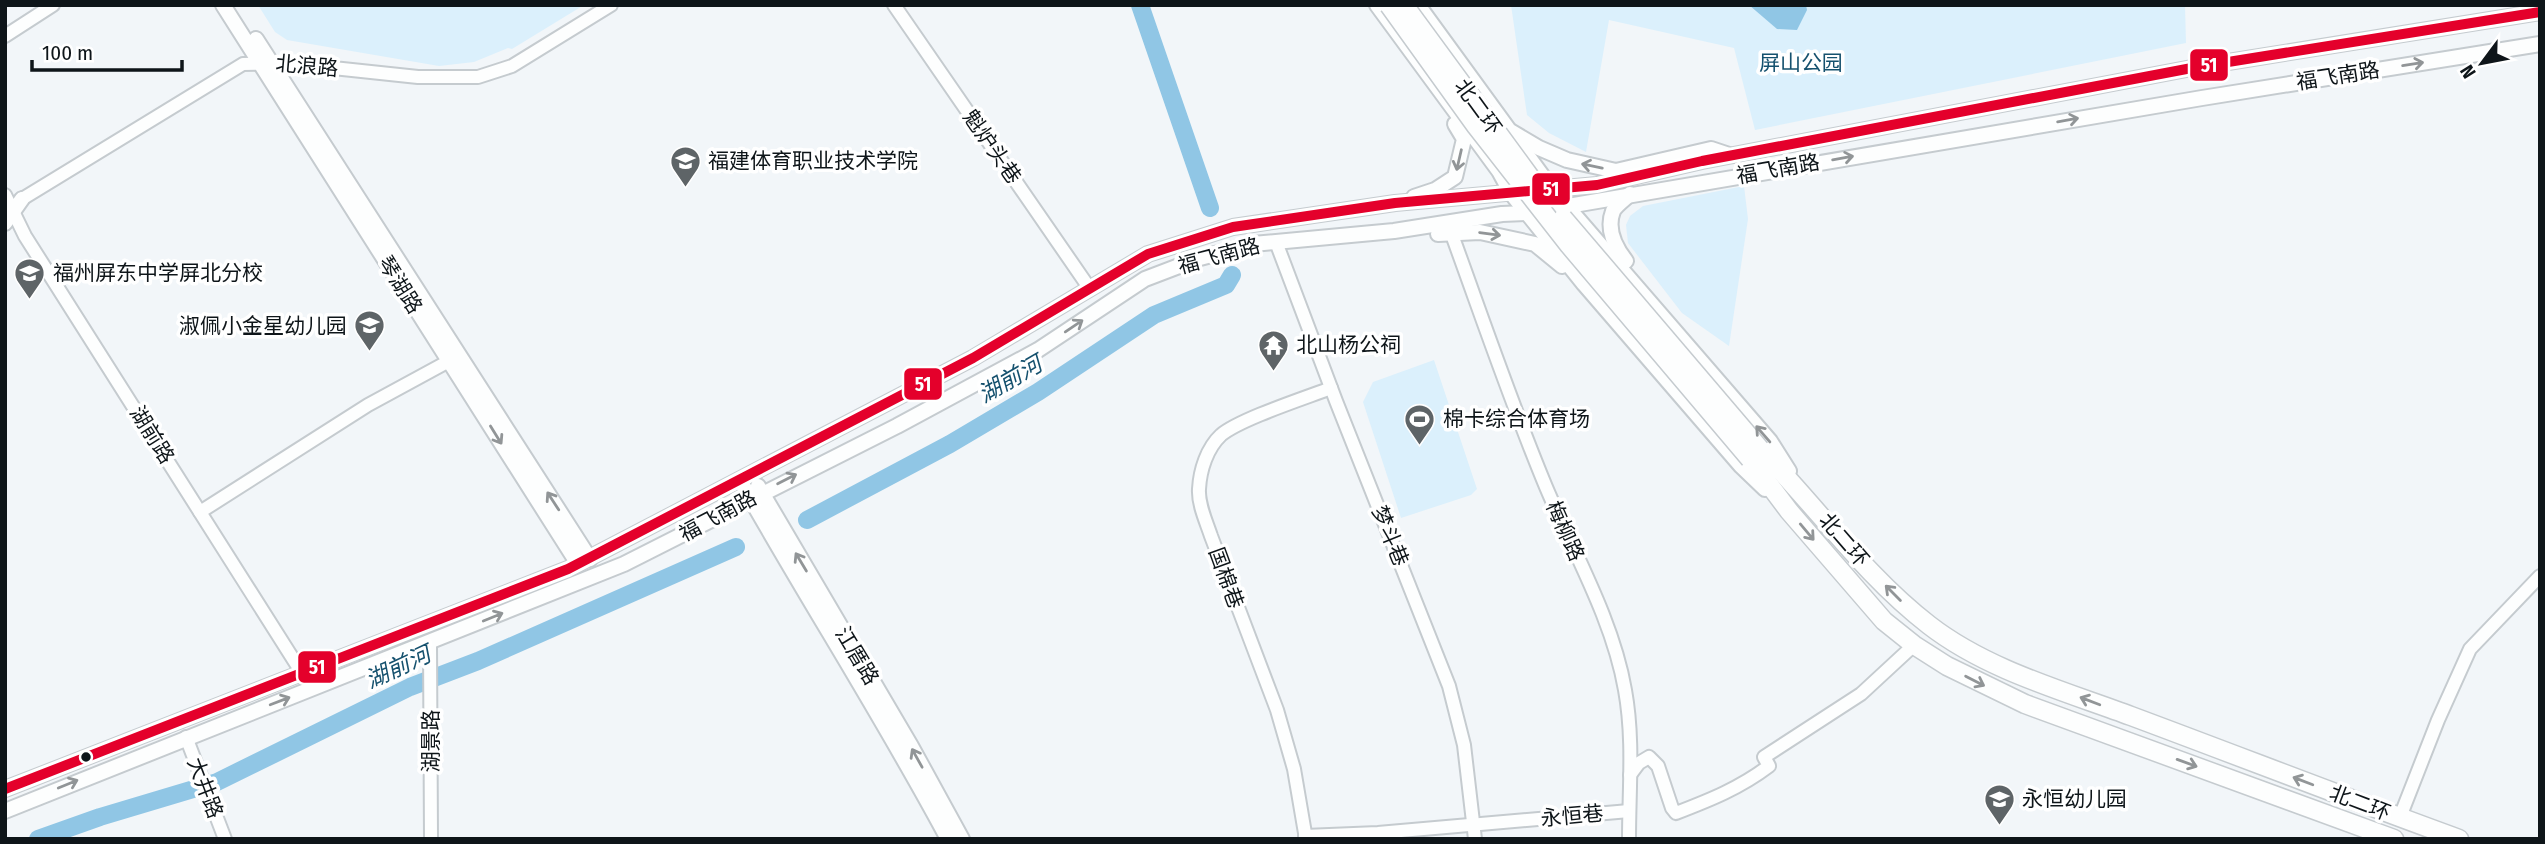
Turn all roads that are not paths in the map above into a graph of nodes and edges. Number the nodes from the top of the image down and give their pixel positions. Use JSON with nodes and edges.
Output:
{"nodes":[{"id":1,"x":53,"y":5,"type":"edge"},
{"id":2,"x":223,"y":5,"type":"edge"},
{"id":3,"x":234,"y":5,"type":"edge"},
{"id":4,"x":611,"y":5,"type":"edge"},
{"id":5,"x":894,"y":5,"type":"edge"},
{"id":6,"x":1377,"y":5,"type":"edge"},
{"id":7,"x":1389,"y":5,"type":"edge"},
{"id":8,"x":1404,"y":5,"type":"edge"},
{"id":9,"x":1418,"y":5,"type":"edge"},
{"id":10,"x":2540,"y":12,"type":"edge"},
{"id":11,"x":5,"y":36,"type":"edge"},
{"id":12,"x":2540,"y":44,"type":"edge"},
{"id":13,"x":1415,"y":57,"type":"junction"},
{"id":14,"x":265,"y":62,"type":"junction"},
{"id":15,"x":1476,"y":85,"type":"junction"},
{"id":16,"x":1449,"y":105,"type":"junction"},
{"id":17,"x":1507,"y":129,"type":"junction"},
{"id":18,"x":1730,"y":156,"type":"junction"},
{"id":19,"x":1552,"y":190,"type":"junction"},
{"id":20,"x":1511,"y":192,"type":"junction"},
{"id":21,"x":1630,"y":194,"type":"junction"},
{"id":22,"x":1395,"y":204,"type":"junction"},
{"id":23,"x":1565,"y":205,"type":"junction"},
{"id":24,"x":10,"y":208,"type":"edge"},
{"id":25,"x":1451,"y":232,"type":"junction"},
{"id":26,"x":1276,"y":242,"type":"junction"},
{"id":27,"x":1584,"y":284,"type":"junction"},
{"id":28,"x":1090,"y":289,"type":"junction"},
{"id":29,"x":1649,"y":302,"type":"junction"},
{"id":30,"x":1622,"y":327,"type":"junction"},
{"id":31,"x":1698,"y":359,"type":"junction"},
{"id":32,"x":449,"y":361,"type":"junction"},
{"id":33,"x":1331,"y":388,"type":"junction"},
{"id":34,"x":1755,"y":454,"type":"junction"},
{"id":35,"x":746,"y":477,"type":"junction"},
{"id":36,"x":1801,"y":491,"type":"junction"},
{"id":37,"x":756,"y":496,"type":"junction"},
{"id":38,"x":1788,"y":510,"type":"junction"},
{"id":39,"x":200,"y":512,"type":"junction"},
{"id":40,"x":584,"y":561,"type":"junction"},
{"id":41,"x":2540,"y":576,"type":"edge"},
{"id":42,"x":430,"y":643,"type":"junction"},
{"id":43,"x":1914,"y":645,"type":"junction"},
{"id":44,"x":302,"y":673,"type":"junction"},
{"id":45,"x":186,"y":737,"type":"junction"},
{"id":46,"x":1630,"y":775,"type":"junction"},
{"id":47,"x":5,"y":789,"type":"edge"},
{"id":48,"x":5,"y":811,"type":"edge"},
{"id":49,"x":1629,"y":811,"type":"junction"},
{"id":50,"x":2400,"y":817,"type":"junction"},
{"id":51,"x":1474,"y":832,"type":"edge"},
{"id":52,"x":1306,"y":838,"type":"edge"},
{"id":53,"x":225,"y":839,"type":"edge"},
{"id":54,"x":431,"y":839,"type":"edge"},
{"id":55,"x":948,"y":839,"type":"edge"},
{"id":56,"x":962,"y":839,"type":"edge"},
{"id":57,"x":1629,"y":839,"type":"edge"},
{"id":58,"x":2395,"y":839,"type":"edge"},
{"id":59,"x":2459,"y":839,"type":"edge"}],
"edges":[{"from":1,"to":11,"type":"street"},
{"from":2,"to":14,"type":"main road","name":"琴湖路"},
{"from":3,"to":14,"type":"main road"},
{"from":4,"to":14,"type":"street","name":"北浪路"},
{"from":5,"to":28,"type":"street","name":"魁炉头巷"},
{"from":6,"to":13,"type":"main road"},
{"from":7,"to":34,"type":"highway","name":"北二环","bridge":true},
{"from":8,"to":34,"type":"highway","name":"北二环","bridge":true},
{"from":9,"to":15,"type":"main road"},
{"from":10,"to":18,"type":"main road","name":"福飞南路"},
{"from":21,"to":12,"type":"main road","name":"福飞南路","one_way":true},
{"from":13,"to":16,"type":"main road"},
{"from":13,"to":22,"type":"main road","one_way":true},
{"from":14,"to":24,"type":"street","name":"北浪路"},
{"from":14,"to":32,"type":"main road","name":"琴湖路"},
{"from":40,"to":14,"type":"main road","one_way":true},
{"from":15,"to":16,"type":"main road"},
{"from":15,"to":17,"type":"main road"},
{"from":16,"to":20,"type":"main road"},
{"from":18,"to":17,"type":"main road","one_way":true},
{"from":17,"to":19,"type":"main road"},
{"from":18,"to":19,"type":"main road","name":"福飞南路"},
{"from":19,"to":20,"type":"main road","name":"福飞南路"},
{"from":19,"to":23,"type":"main road"},
{"from":20,"to":22,"type":"main road","name":"福飞南路"},
{"from":20,"to":27,"type":"main road"},
{"from":21,"to":23,"type":"main road","name":"福飞南路"},
{"from":21,"to":31,"type":"main road"},
{"from":22,"to":28,"type":"main road","name":"福飞南路"},
{"from":23,"to":26,"type":"main road","name":"福飞南路"},
{"from":23,"to":29,"type":"main road"},
{"from":24,"to":39,"type":"street","name":"湖前路"},
{"from":25,"to":26,"type":"main road"},
{"from":25,"to":27,"type":"main road","one_way":true},
{"from":25,"to":46,"type":"street","name":"梅柳路"},
{"from":26,"to":33,"type":"street","name":"梦斗巷"},
{"from":37,"to":26,"type":"main road","name":"福飞南路","one_way":true},
{"from":27,"to":30,"type":"main road"},
{"from":28,"to":35,"type":"main road","name":"福飞南路"},
{"from":29,"to":30,"type":"main road"},
{"from":29,"to":31,"type":"main road"},
{"from":30,"to":38,"type":"main road"},
{"from":36,"to":31,"type":"main road","one_way":true},
{"from":32,"to":39,"type":"street"},
{"from":32,"to":40,"type":"main road","name":"琴湖路","one_way":true},
{"from":33,"to":51,"type":"street","name":"梦斗巷"},
{"from":33,"to":52,"type":"street","name":"国棉巷"},
{"from":34,"to":36,"type":"highway","name":"北二环"},
{"from":34,"to":38,"type":"highway","name":"北二环"},
{"from":35,"to":37,"type":"main road","name":"江厝路"},
{"from":35,"to":40,"type":"main road","name":"福飞南路"},
{"from":50,"to":36,"type":"highway","name":"北二环","one_way":true},
{"from":42,"to":37,"type":"main road","name":"福飞南路","one_way":true},
{"from":37,"to":55,"type":"main road","name":"江厝路"},
{"from":56,"to":37,"type":"main road","name":"江厝路","one_way":true},
{"from":38,"to":43,"type":"highway","name":"北二环","one_way":true},
{"from":39,"to":44,"type":"street","name":"湖前路"},
{"from":40,"to":44,"type":"main road","name":"福飞南路"},
{"from":41,"to":50,"type":"street"},
{"from":45,"to":42,"type":"main road","name":"福飞南路","one_way":true},
{"from":42,"to":54,"type":"street","name":"湖景路"},
{"from":43,"to":46,"type":"street"},
{"from":43,"to":58,"type":"highway","name":"北二环","one_way":true},
{"from":44,"to":47,"type":"main road","name":"福飞南路"},
{"from":48,"to":45,"type":"main road","name":"福飞南路","one_way":true},
{"from":45,"to":53,"type":"street","name":"大井路"},
{"from":46,"to":49,"type":"street","name":"梅柳路"},
{"from":49,"to":51,"type":"street","name":"永恒巷"},
{"from":49,"to":57,"type":"street","name":"梅柳路"},
{"from":50,"to":59,"type":"highway","name":"北二环"},
{"from":51,"to":52,"type":"street","name":"永恒巷"}]}
